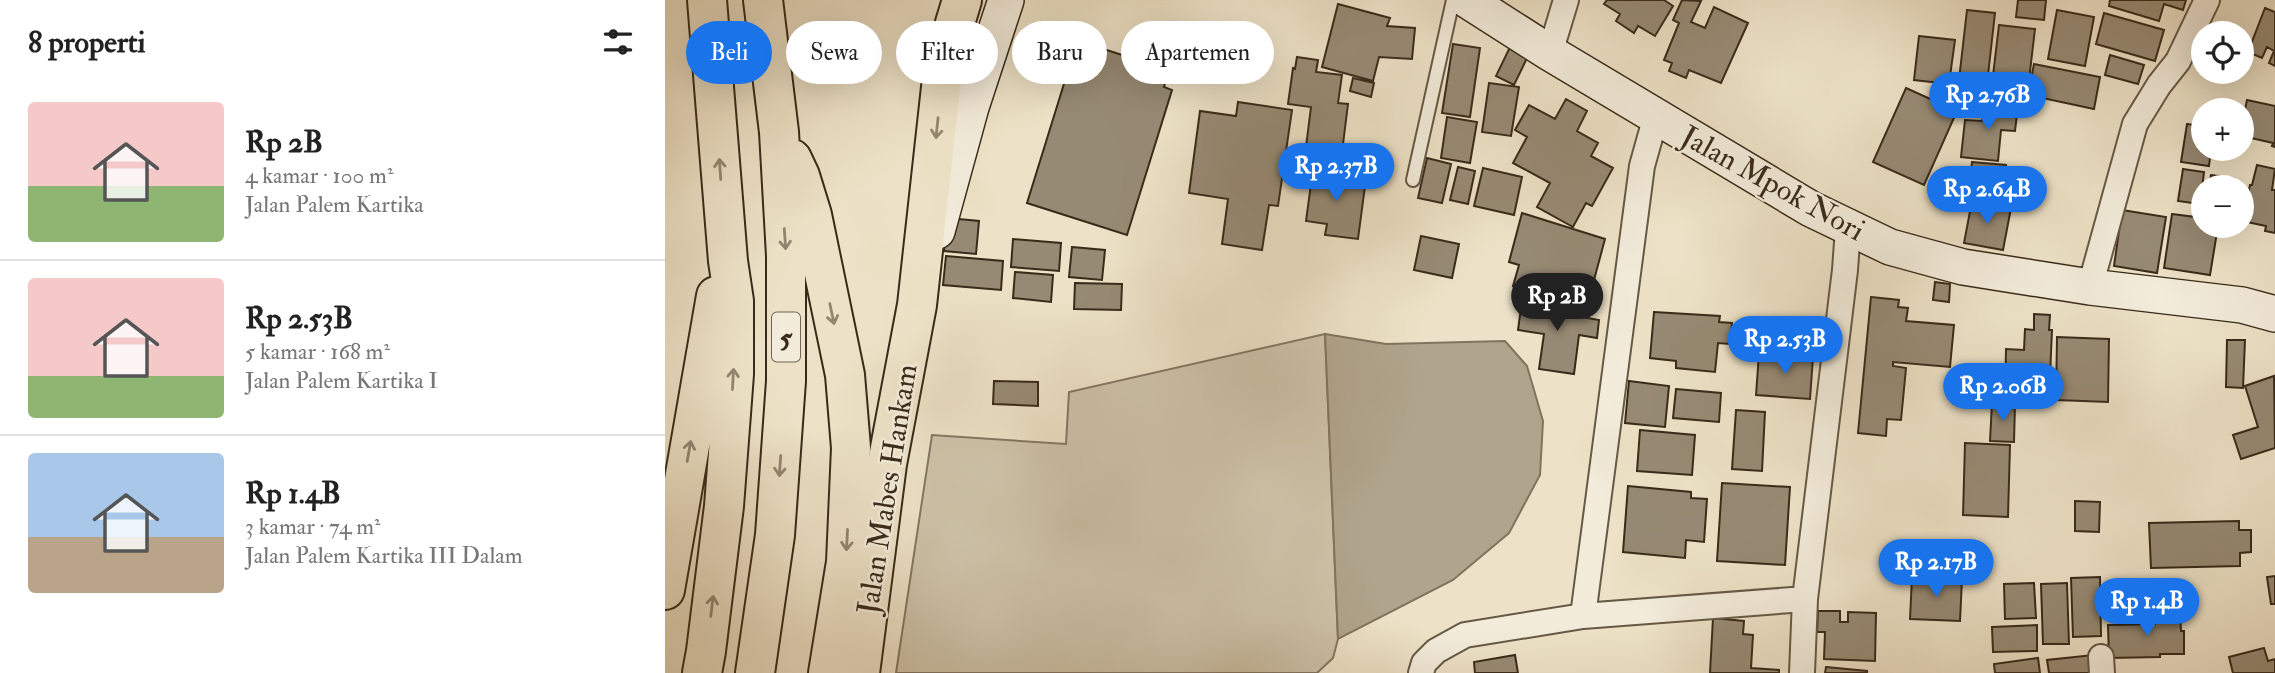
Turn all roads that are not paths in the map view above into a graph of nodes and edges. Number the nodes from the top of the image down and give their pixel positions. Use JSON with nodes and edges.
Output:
{"nodes":[{"id":1,"x":707,"y":0,"type":"edge"},
{"id":2,"x":763,"y":0,"type":"edge"},
{"id":3,"x":947,"y":0,"type":"edge"},
{"id":4,"x":962,"y":0,"type":"edge"},
{"id":5,"x":1006,"y":0,"type":"edge"},
{"id":6,"x":1453,"y":0,"type":"edge"},
{"id":7,"x":1467,"y":0,"type":"edge"},
{"id":8,"x":1566,"y":0,"type":"edge"},
{"id":9,"x":2207,"y":0,"type":"edge"},
{"id":10,"x":946,"y":21,"type":"edge"},
{"id":11,"x":956,"y":21,"type":"edge"},
{"id":12,"x":1550,"y":53,"type":"junction"},
{"id":13,"x":941,"y":84,"type":"edge"},
{"id":14,"x":1656,"y":116,"type":"junction"},
{"id":15,"x":779,"y":132,"type":"junction"},
{"id":16,"x":1413,"y":180,"type":"dead end"},
{"id":17,"x":1848,"y":228,"type":"junction"},
{"id":18,"x":728,"y":261,"type":"junction"},
{"id":19,"x":2090,"y":287,"type":"junction"},
{"id":20,"x":916,"y":305,"type":"junction"},
{"id":21,"x":2275,"y":314,"type":"edge"},
{"id":22,"x":665,"y":590,"type":"edge"},
{"id":23,"x":1805,"y":599,"type":"junction"},
{"id":24,"x":1583,"y":616,"type":"junction"},
{"id":25,"x":702,"y":673,"type":"edge"},
{"id":26,"x":755,"y":673,"type":"edge"},
{"id":27,"x":828,"y":673,"type":"edge"},
{"id":28,"x":860,"y":673,"type":"edge"},
{"id":29,"x":1421,"y":673,"type":"edge"},
{"id":30,"x":1803,"y":673,"type":"edge"}],
"edges":[{"from":18,"to":1,"type":"main road","number":"5","one_way":true},
{"from":2,"to":15,"type":"main road","number":"5"},
{"from":3,"to":10,"type":"main road"},
{"from":4,"to":11,"type":"main road","name":"Jalan Mabes Hankam"},
{"from":5,"to":20,"type":"main road","name":"Jalan Mabes Hankam"},
{"from":6,"to":16,"type":"lane"},
{"from":7,"to":12,"type":"main road","name":"Jalan Mpok Nori"},
{"from":8,"to":12,"type":"street"},
{"from":9,"to":19,"type":"street"},
{"from":12,"to":14,"type":"main road","name":"Jalan Mpok Nori"},
{"from":13,"to":20,"type":"main road","name":"Jalan Mabes Hankam","one_way":true},
{"from":14,"to":17,"type":"main road","name":"Jalan Mpok Nori"},
{"from":14,"to":24,"type":"street"},
{"from":15,"to":26,"type":"main road","number":"5","one_way":true},
{"from":15,"to":27,"type":"main road","one_way":true},
{"from":17,"to":19,"type":"main road","name":"Jalan Mpok Nori"},
{"from":17,"to":23,"type":"street"},
{"from":22,"to":18,"type":"main road","one_way":true},
{"from":25,"to":18,"type":"main road","number":"5","one_way":true},
{"from":19,"to":21,"type":"main road","name":"Jalan Mpok Nori"},
{"from":20,"to":28,"type":"main road","name":"Jalan Mabes Hankam"},
{"from":23,"to":24,"type":"street"},
{"from":23,"to":30,"type":"street"},
{"from":24,"to":29,"type":"street"}]}
